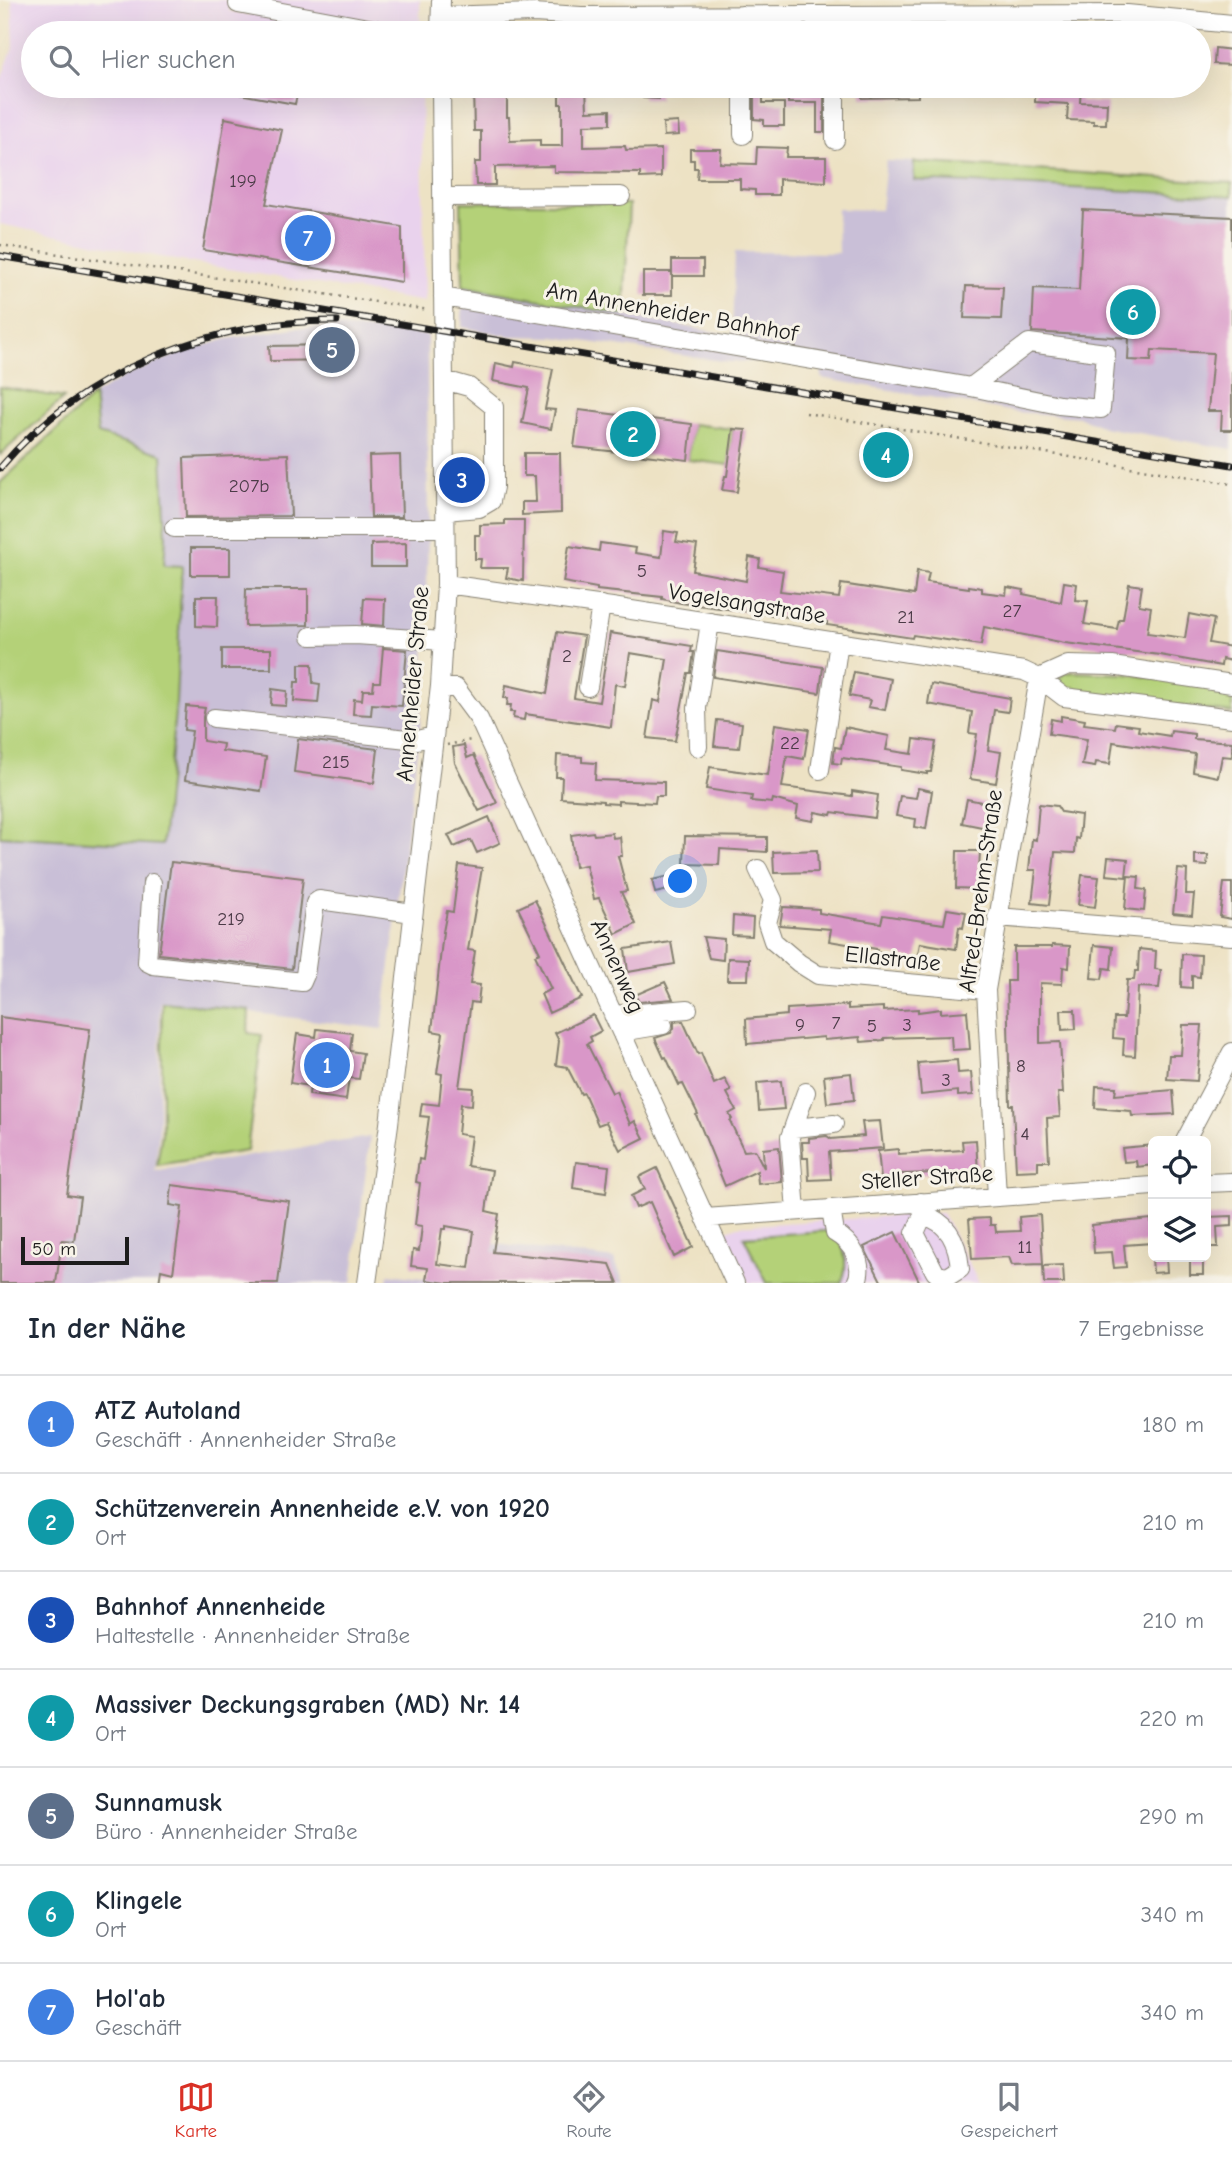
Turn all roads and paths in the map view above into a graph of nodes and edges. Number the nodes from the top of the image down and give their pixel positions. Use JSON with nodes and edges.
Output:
{"nodes":[{"id":1,"x":238,"y":4,"type":"dead end"},
{"id":2,"x":967,"y":7,"type":"edge"},
{"id":3,"x":1126,"y":7,"type":"edge"},
{"id":4,"x":766,"y":8,"type":"edge"},
{"id":5,"x":835,"y":15,"type":"junction"},
{"id":6,"x":440,"y":16,"type":"edge"},
{"id":7,"x":330,"y":21,"type":"edge"},
{"id":8,"x":681,"y":21,"type":"edge"},
{"id":9,"x":746,"y":21,"type":"edge"},
{"id":10,"x":835,"y":21,"type":"edge"},
{"id":11,"x":1232,"y":24,"type":"edge"},
{"id":12,"x":441,"y":98,"type":"edge"},
{"id":13,"x":743,"y":98,"type":"edge"},
{"id":14,"x":835,"y":98,"type":"edge"},
{"id":15,"x":743,"y":135,"type":"dead end"},
{"id":16,"x":835,"y":140,"type":"dead end"},
{"id":17,"x":621,"y":196,"type":"dead end"},
{"id":18,"x":443,"y":197,"type":"junction"},
{"id":19,"x":0,"y":245,"type":"edge"},
{"id":20,"x":444,"y":304,"type":"junction"},
{"id":21,"x":444,"y":380,"type":"junction"},
{"id":22,"x":971,"y":387,"type":"junction"},
{"id":23,"x":806,"y":414,"type":"dead end"},
{"id":24,"x":1232,"y":484,"type":"edge"},
{"id":25,"x":445,"y":519,"type":"junction"},
{"id":26,"x":173,"y":528,"type":"dead end"},
{"id":27,"x":446,"y":584,"type":"junction"},
{"id":28,"x":601,"y":605,"type":"junction"},
{"id":29,"x":710,"y":622,"type":"junction"},
{"id":30,"x":311,"y":636,"type":"dead end"},
{"id":31,"x":443,"y":640,"type":"junction"},
{"id":32,"x":839,"y":642,"type":"junction"},
{"id":33,"x":1039,"y":678,"type":"junction"},
{"id":34,"x":1232,"y":684,"type":"edge"},
{"id":35,"x":440,"y":686,"type":"junction"},
{"id":36,"x":588,"y":687,"type":"dead end"},
{"id":37,"x":215,"y":718,"type":"dead end"},
{"id":38,"x":1232,"y":718,"type":"edge"},
{"id":39,"x":487,"y":736,"type":"junction"},
{"id":40,"x":434,"y":739,"type":"junction"},
{"id":41,"x":698,"y":747,"type":"dead end"},
{"id":42,"x":820,"y":770,"type":"dead end"},
{"id":43,"x":758,"y":869,"type":"dead end"},
{"id":44,"x":152,"y":883,"type":"dead end"},
{"id":45,"x":413,"y":913,"type":"junction"},
{"id":46,"x":997,"y":917,"type":"junction"},
{"id":47,"x":1232,"y":936,"type":"edge"},
{"id":48,"x":986,"y":990,"type":"junction"},
{"id":49,"x":688,"y":1009,"type":"dead end"},
{"id":50,"x":617,"y":1023,"type":"junction"},
{"id":51,"x":663,"y":1025,"type":"dead end"},
{"id":52,"x":1232,"y":1052,"type":"edge"},
{"id":53,"x":806,"y":1092,"type":"dead end"},
{"id":54,"x":834,"y":1124,"type":"dead end"},
{"id":55,"x":790,"y":1126,"type":"junction"},
{"id":56,"x":1188,"y":1136,"type":"edge"},
{"id":57,"x":1232,"y":1181,"type":"edge"},
{"id":58,"x":1211,"y":1183,"type":"edge"},
{"id":59,"x":1148,"y":1186,"type":"edge"},
{"id":60,"x":997,"y":1197,"type":"junction"},
{"id":61,"x":831,"y":1209,"type":"junction"},
{"id":62,"x":796,"y":1211,"type":"junction"},
{"id":63,"x":705,"y":1218,"type":"junction"},
{"id":64,"x":367,"y":1283,"type":"edge"},
{"id":65,"x":735,"y":1283,"type":"edge"},
{"id":66,"x":856,"y":1283,"type":"edge"}],
"edges":[{"from":1,"to":7,"type":"street"},
{"from":2,"to":3,"type":"street"},
{"from":2,"to":5,"type":"street"},
{"from":3,"to":11,"type":"street"},
{"from":4,"to":5,"type":"street"},
{"from":4,"to":9,"type":"street"},
{"from":5,"to":10,"type":"street"},
{"from":6,"to":8,"type":"street"},
{"from":12,"to":18,"type":"street","name":"Annenheider Straße"},
{"from":13,"to":15,"type":"street"},
{"from":14,"to":16,"type":"street"},
{"from":17,"to":18,"type":"street"},
{"from":18,"to":20,"type":"street","name":"Annenheider Straße"},
{"from":19,"to":20,"type":"path"},
{"from":20,"to":21,"type":"street","name":"Annenheider Straße"},
{"from":20,"to":22,"type":"street","name":"Am Annenheider Bahnhof"},
{"from":21,"to":25,"type":"street","name":"Annenheider Straße"},
{"from":21,"to":25,"type":"street"},
{"from":22,"to":22,"type":"street","name":"Am Annenheider Bahnhof"},
{"from":23,"to":24,"type":"path"},
{"from":25,"to":26,"type":"street"},
{"from":25,"to":27,"type":"street","name":"Annenheider Straße"},
{"from":27,"to":28,"type":"street","name":"Vogelsangstraße"},
{"from":27,"to":31,"type":"street","name":"Annenheider Straße"},
{"from":28,"to":29,"type":"street","name":"Vogelsangstraße"},
{"from":28,"to":36,"type":"street"},
{"from":29,"to":32,"type":"street","name":"Vogelsangstraße"},
{"from":29,"to":41,"type":"street"},
{"from":30,"to":31,"type":"street"},
{"from":31,"to":35,"type":"street","name":"Annenheider Straße"},
{"from":32,"to":33,"type":"street","name":"Vogelsangstraße"},
{"from":32,"to":42,"type":"street"},
{"from":33,"to":34,"type":"street"},
{"from":33,"to":38,"type":"street","name":"Vogelsangstraße"},
{"from":33,"to":46,"type":"street","name":"Alfred-Brehm-Straße"},
{"from":35,"to":39,"type":"street","name":"Annenweg"},
{"from":35,"to":40,"type":"street","name":"Annenheider Straße"},
{"from":37,"to":40,"type":"street"},
{"from":39,"to":40,"type":"path"},
{"from":39,"to":50,"type":"street","name":"Annenweg"},
{"from":40,"to":45,"type":"street","name":"Annenheider Straße"},
{"from":43,"to":48,"type":"street","name":"Ellastraße"},
{"from":44,"to":45,"type":"street"},
{"from":45,"to":64,"type":"street","name":"Annenheider Straße"},
{"from":46,"to":47,"type":"street"},
{"from":46,"to":48,"type":"street","name":"Alfred-Brehm-Straße"},
{"from":48,"to":60,"type":"street","name":"Alfred-Brehm-Straße"},
{"from":49,"to":50,"type":"street"},
{"from":50,"to":51,"type":"street"},
{"from":50,"to":63,"type":"street","name":"Annenweg"},
{"from":52,"to":56,"type":"street"},
{"from":53,"to":55,"type":"street"},
{"from":54,"to":55,"type":"street"},
{"from":55,"to":62,"type":"street"},
{"from":57,"to":58,"type":"street"},
{"from":59,"to":60,"type":"street","name":"Steller Straße"},
{"from":60,"to":61,"type":"street","name":"Steller Straße"},
{"from":61,"to":62,"type":"street","name":"Steller Straße"},
{"from":61,"to":66,"type":"street"},
{"from":62,"to":63,"type":"street","name":"Steller Straße"},
{"from":63,"to":65,"type":"street","name":"Annenweg"}]}
